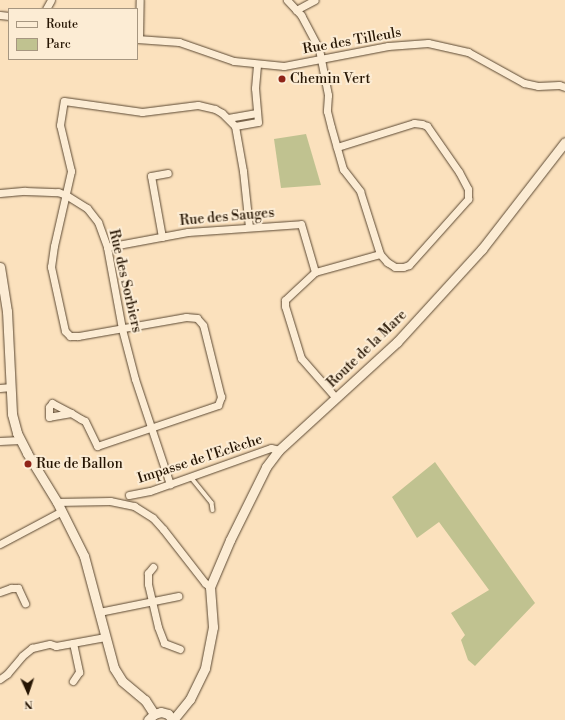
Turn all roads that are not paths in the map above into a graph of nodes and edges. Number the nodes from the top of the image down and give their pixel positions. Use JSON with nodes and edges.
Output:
{"nodes":[{"id":1,"x":140,"y":0,"type":"edge"},
{"id":2,"x":287,"y":0,"type":"edge"},
{"id":3,"x":315,"y":0,"type":"edge"},
{"id":4,"x":296,"y":10,"type":"junction"},
{"id":5,"x":138,"y":39,"type":"edge"},
{"id":6,"x":322,"y":58,"type":"junction"},
{"id":7,"x":257,"y":64,"type":"junction"},
{"id":8,"x":565,"y":87,"type":"edge"},
{"id":9,"x":257,"y":113,"type":"junction"},
{"id":10,"x":228,"y":118,"type":"junction"},
{"id":11,"x":235,"y":126,"type":"junction"},
{"id":12,"x":565,"y":142,"type":"edge"},
{"id":13,"x":337,"y":147,"type":"junction"},
{"id":14,"x":168,"y":173,"type":"dead end"},
{"id":15,"x":0,"y":193,"type":"edge"},
{"id":16,"x":66,"y":195,"type":"junction"},
{"id":17,"x":249,"y":227,"type":"junction"},
{"id":18,"x":162,"y":236,"type":"junction"},
{"id":19,"x":106,"y":247,"type":"junction"},
{"id":20,"x":380,"y":254,"type":"junction"},
{"id":21,"x":0,"y":267,"type":"edge"},
{"id":22,"x":315,"y":272,"type":"junction"},
{"id":23,"x":122,"y":329,"type":"junction"},
{"id":24,"x":11,"y":387,"type":"junction"},
{"id":25,"x":0,"y":388,"type":"edge"},
{"id":26,"x":336,"y":398,"type":"junction"},
{"id":27,"x":71,"y":413,"type":"dead end"},
{"id":28,"x":151,"y":428,"type":"junction"},
{"id":29,"x":20,"y":440,"type":"junction"},
{"id":30,"x":0,"y":441,"type":"edge"},
{"id":31,"x":279,"y":450,"type":"junction"},
{"id":32,"x":191,"y":477,"type":"junction"},
{"id":33,"x":170,"y":484,"type":"junction"},
{"id":34,"x":129,"y":495,"type":"dead end"},
{"id":35,"x":57,"y":502,"type":"junction"},
{"id":36,"x":212,"y":510,"type":"dead end"},
{"id":37,"x":62,"y":511,"type":"junction"},
{"id":38,"x":0,"y":544,"type":"edge"},
{"id":39,"x":154,"y":568,"type":"dead end"},
{"id":40,"x":210,"y":587,"type":"junction"},
{"id":41,"x":0,"y":592,"type":"edge"},
{"id":42,"x":178,"y":596,"type":"dead end"},
{"id":43,"x":152,"y":601,"type":"junction"},
{"id":44,"x":25,"y":603,"type":"dead end"},
{"id":45,"x":99,"y":612,"type":"junction"},
{"id":46,"x":104,"y":636,"type":"junction"},
{"id":47,"x":73,"y":643,"type":"junction"},
{"id":48,"x":180,"y":648,"type":"dead end"},
{"id":49,"x":0,"y":679,"type":"edge"},
{"id":50,"x":73,"y":681,"type":"dead end"},
{"id":51,"x":151,"y":717,"type":"edge"},
{"id":52,"x":173,"y":720,"type":"edge"}],
"edges":[{"from":1,"to":5,"type":"street"},
{"from":2,"to":4,"type":"street"},
{"from":3,"to":4,"type":"street"},
{"from":4,"to":6,"type":"street"},
{"from":5,"to":7,"type":"street","name":"Rue des Tilleuls"},
{"from":6,"to":7,"type":"street","name":"Rue des Tilleuls"},
{"from":6,"to":8,"type":"street","name":"Rue des Tilleuls"},
{"from":6,"to":13,"type":"street"},
{"from":7,"to":9,"type":"street"},
{"from":9,"to":10,"type":"street"},
{"from":9,"to":11,"type":"street"},
{"from":10,"to":11,"type":"street"},
{"from":10,"to":16,"type":"street"},
{"from":11,"to":17,"type":"street"},
{"from":12,"to":26,"type":"street","name":"Route de la Mare"},
{"from":13,"to":20,"type":"street"},
{"from":13,"to":20,"type":"street"},
{"from":14,"to":18,"type":"street"},
{"from":15,"to":16,"type":"street","name":"Rue des Sorbiers"},
{"from":16,"to":19,"type":"street","name":"Rue des Sorbiers"},
{"from":16,"to":23,"type":"street"},
{"from":17,"to":18,"type":"street","name":"Rue des Sauges"},
{"from":17,"to":22,"type":"street","name":"Rue des Sauges"},
{"from":18,"to":19,"type":"street","name":"Rue des Sauges"},
{"from":19,"to":23,"type":"street","name":"Rue des Sorbiers"},
{"from":20,"to":22,"type":"street"},
{"from":21,"to":24,"type":"street"},
{"from":22,"to":26,"type":"street"},
{"from":23,"to":28,"type":"street","name":"Rue des Sorbiers"},
{"from":23,"to":28,"type":"street"},
{"from":24,"to":25,"type":"street"},
{"from":24,"to":29,"type":"street"},
{"from":26,"to":31,"type":"street","name":"Route de la Mare"},
{"from":27,"to":28,"type":"street"},
{"from":28,"to":33,"type":"street","name":"Rue des Sorbiers"},
{"from":29,"to":30,"type":"street"},
{"from":29,"to":35,"type":"street"},
{"from":31,"to":32,"type":"street","name":"Impasse de l'Eclèche"},
{"from":31,"to":40,"type":"street","name":"Route de la Mare"},
{"from":32,"to":33,"type":"street","name":"Impasse de l'Eclèche"},
{"from":32,"to":36,"type":"lane"},
{"from":33,"to":34,"type":"street","name":"Impasse de l'Eclèche"},
{"from":35,"to":37,"type":"street"},
{"from":35,"to":40,"type":"street"},
{"from":37,"to":38,"type":"street"},
{"from":37,"to":45,"type":"street"},
{"from":39,"to":43,"type":"street"},
{"from":40,"to":52,"type":"street"},
{"from":41,"to":44,"type":"street"},
{"from":42,"to":43,"type":"street"},
{"from":43,"to":45,"type":"street"},
{"from":43,"to":48,"type":"street"},
{"from":45,"to":46,"type":"street"},
{"from":46,"to":47,"type":"street"},
{"from":46,"to":51,"type":"street"},
{"from":47,"to":49,"type":"street"},
{"from":47,"to":50,"type":"street"},
{"from":51,"to":52,"type":"street"}]}
